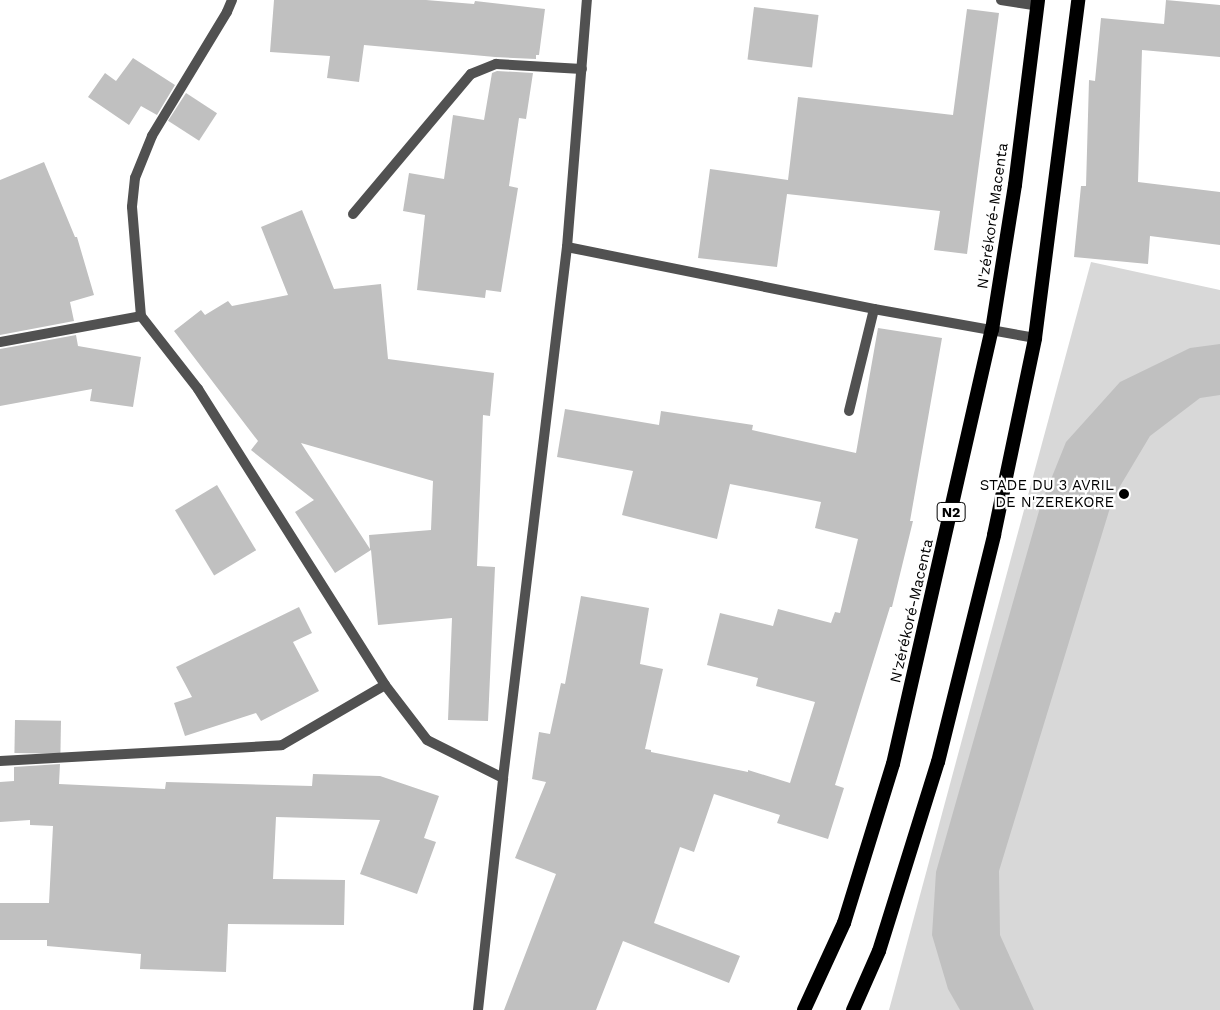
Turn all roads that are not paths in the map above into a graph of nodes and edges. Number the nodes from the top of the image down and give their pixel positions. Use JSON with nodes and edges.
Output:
{"nodes":[{"id":1,"x":232,"y":0,"type":"edge"},
{"id":2,"x":587,"y":0,"type":"edge"},
{"id":3,"x":1001,"y":0,"type":"edge"},
{"id":4,"x":1078,"y":0,"type":"edge"},
{"id":5,"x":1038,"y":3,"type":"edge"},
{"id":6,"x":582,"y":69,"type":"junction"},
{"id":7,"x":353,"y":214,"type":"dead end"},
{"id":8,"x":567,"y":247,"type":"junction"},
{"id":9,"x":874,"y":309,"type":"junction"},
{"id":10,"x":141,"y":316,"type":"junction"},
{"id":11,"x":992,"y":330,"type":"junction"},
{"id":12,"x":1035,"y":338,"type":"junction"},
{"id":13,"x":0,"y":342,"type":"edge"},
{"id":14,"x":849,"y":411,"type":"dead end"},
{"id":15,"x":385,"y":685,"type":"junction"},
{"id":16,"x":0,"y":761,"type":"edge"},
{"id":17,"x":503,"y":778,"type":"junction"},
{"id":18,"x":478,"y":1010,"type":"edge"},
{"id":19,"x":804,"y":1010,"type":"edge"},
{"id":20,"x":852,"y":1010,"type":"edge"}],
"edges":[{"from":1,"to":10,"type":"street"},
{"from":2,"to":6,"type":"street"},
{"from":3,"to":5,"type":"street"},
{"from":4,"to":12,"type":"highway"},
{"from":5,"to":11,"type":"highway","name":"N'zérékoré-Macenta","number":"N2"},
{"from":6,"to":7,"type":"street"},
{"from":6,"to":8,"type":"street"},
{"from":8,"to":9,"type":"street"},
{"from":8,"to":17,"type":"street"},
{"from":9,"to":11,"type":"street"},
{"from":9,"to":14,"type":"street"},
{"from":10,"to":13,"type":"street"},
{"from":10,"to":15,"type":"street"},
{"from":11,"to":12,"type":"street"},
{"from":11,"to":19,"type":"highway","name":"N'zérékoré-Macenta","number":"N2"},
{"from":12,"to":20,"type":"highway"},
{"from":15,"to":16,"type":"street"},
{"from":15,"to":17,"type":"street"},
{"from":17,"to":18,"type":"street"}]}
